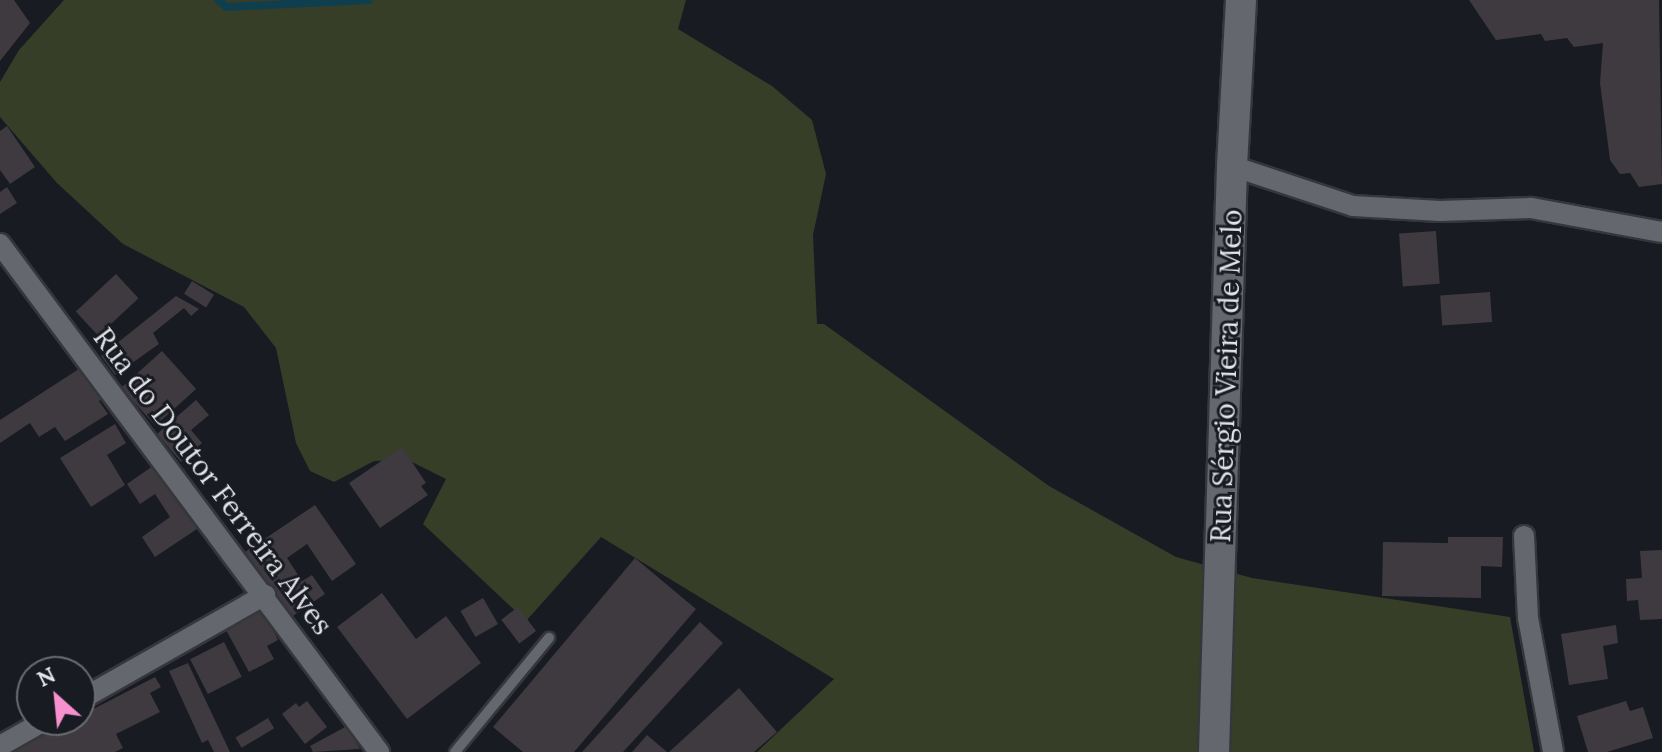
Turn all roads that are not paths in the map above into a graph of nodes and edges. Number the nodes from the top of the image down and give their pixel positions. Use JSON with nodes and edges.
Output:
{"nodes":[{"id":1,"x":1241,"y":0,"type":"edge"},
{"id":2,"x":1232,"y":166,"type":"junction"},
{"id":3,"x":1662,"y":232,"type":"edge"},
{"id":4,"x":0,"y":244,"type":"edge"},
{"id":5,"x":1524,"y":536,"type":"dead end"},
{"id":6,"x":265,"y":595,"type":"junction"},
{"id":7,"x":549,"y":638,"type":"dead end"},
{"id":8,"x":96,"y":691,"type":"edge"},
{"id":9,"x":18,"y":736,"type":"edge"},
{"id":10,"x":0,"y":746,"type":"edge"},
{"id":11,"x":379,"y":752,"type":"edge"},
{"id":12,"x":455,"y":752,"type":"edge"},
{"id":13,"x":1214,"y":752,"type":"edge"},
{"id":14,"x":1553,"y":752,"type":"edge"}],
"edges":[{"from":1,"to":2,"type":"main road","name":"Rua Sérgio Vieira de Melo"},
{"from":2,"to":3,"type":"street"},
{"from":2,"to":13,"type":"main road","name":"Rua Sérgio Vieira de Melo"},
{"from":4,"to":6,"type":"street","name":"Rua do Doutor Ferreira Alves"},
{"from":5,"to":14,"type":"street"},
{"from":6,"to":8,"type":"street"},
{"from":6,"to":11,"type":"street","name":"Rua do Doutor Ferreira Alves"},
{"from":7,"to":12,"type":"lane"},
{"from":9,"to":10,"type":"street"}]}
